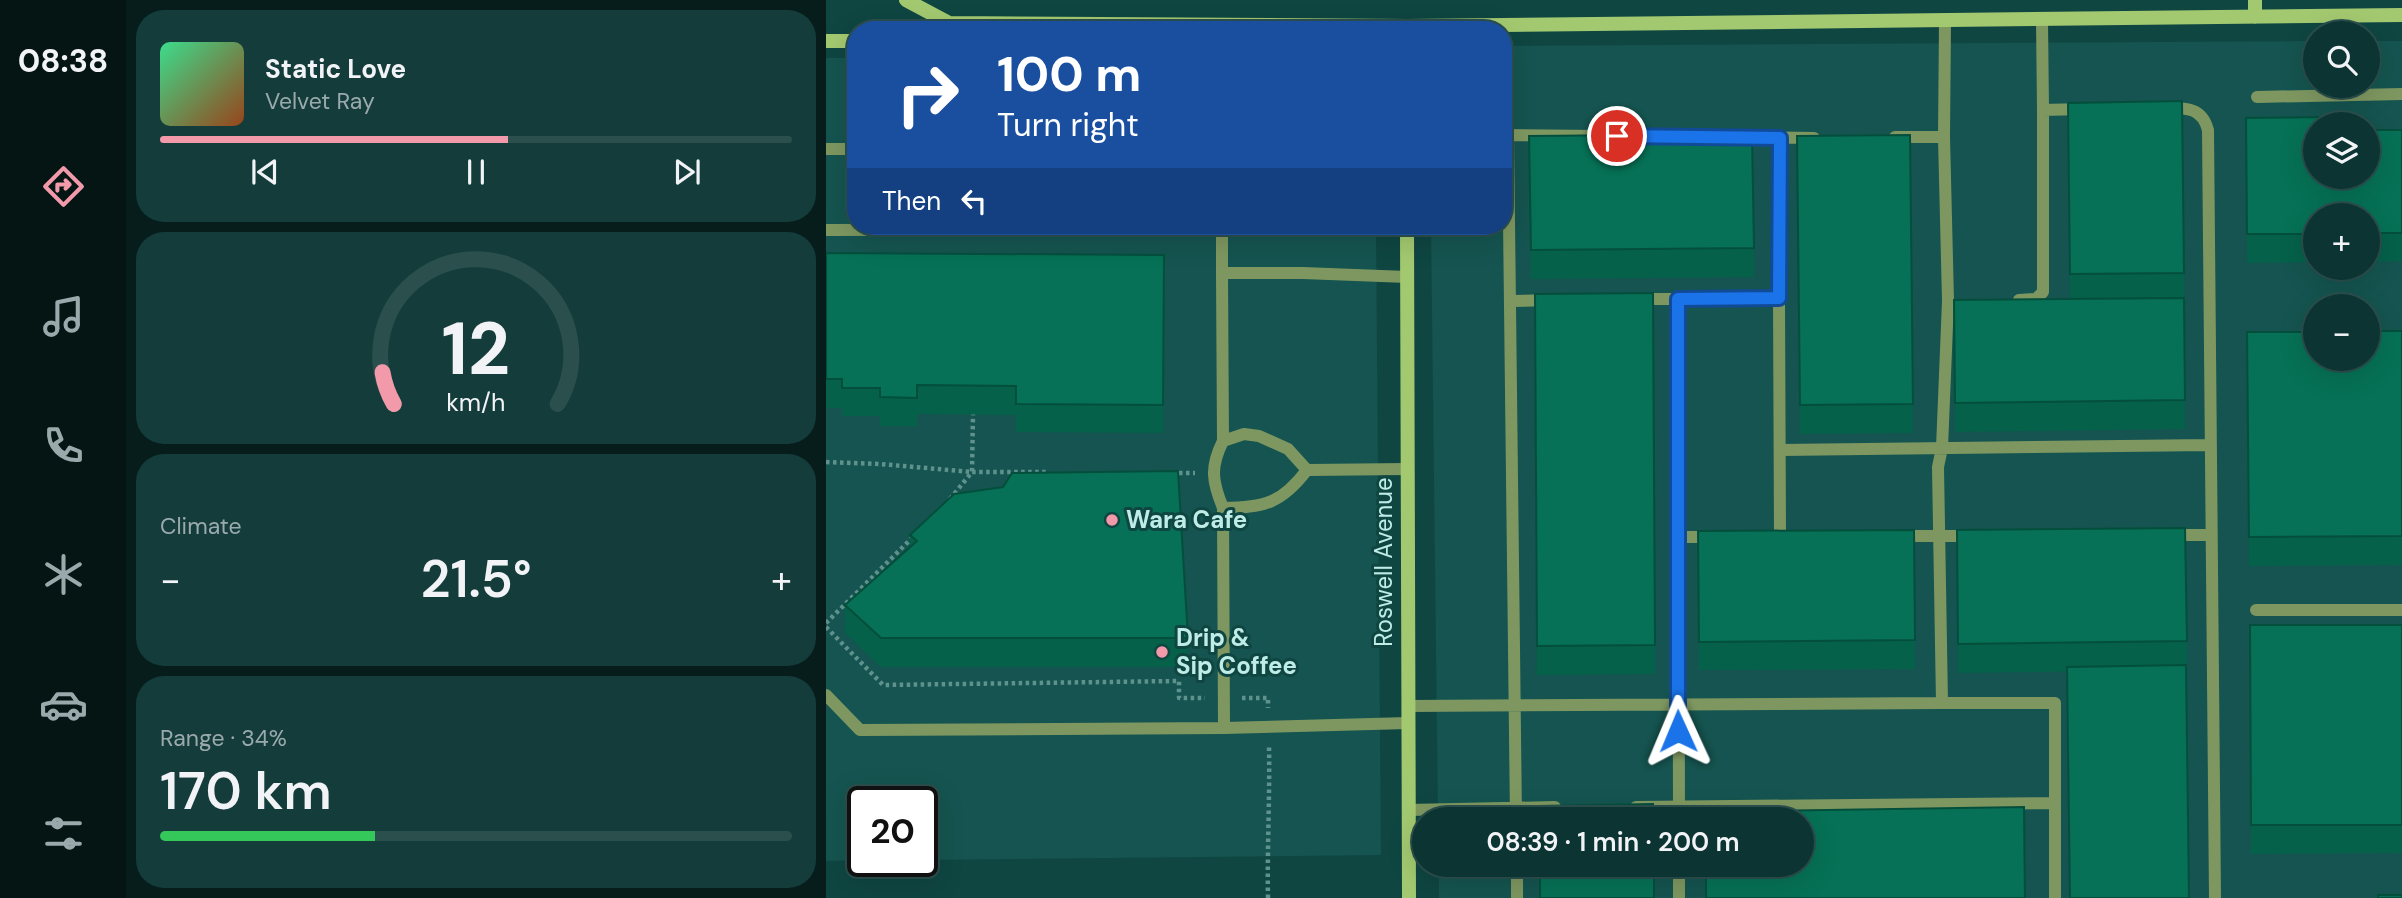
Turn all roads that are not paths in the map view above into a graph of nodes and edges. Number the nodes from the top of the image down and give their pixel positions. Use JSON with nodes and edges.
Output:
{"nodes":[{"id":1,"x":905,"y":0,"type":"edge"},
{"id":2,"x":2255,"y":0,"type":"edge"},
{"id":3,"x":2402,"y":15,"type":"edge"},
{"id":4,"x":2255,"y":18,"type":"junction"},
{"id":5,"x":2042,"y":20,"type":"junction"},
{"id":6,"x":946,"y":21,"type":"edge"},
{"id":7,"x":1945,"y":21,"type":"junction"},
{"id":8,"x":1512,"y":27,"type":"edge"},
{"id":9,"x":826,"y":41,"type":"edge"},
{"id":10,"x":847,"y":41,"type":"edge"},
{"id":11,"x":2402,"y":94,"type":"edge"},
{"id":12,"x":2257,"y":97,"type":"dead end"},
{"id":13,"x":2155,"y":108,"type":"edge"},
{"id":14,"x":2099,"y":109,"type":"edge"},
{"id":15,"x":2043,"y":110,"type":"junction"},
{"id":16,"x":1512,"y":135,"type":"edge"},
{"id":17,"x":1617,"y":136,"type":"edge"},
{"id":18,"x":1725,"y":137,"type":"edge"},
{"id":19,"x":1877,"y":137,"type":"edge"},
{"id":20,"x":1944,"y":137,"type":"junction"},
{"id":21,"x":1780,"y":138,"type":"junction"},
{"id":22,"x":1821,"y":138,"type":"edge"},
{"id":23,"x":826,"y":149,"type":"edge"},
{"id":24,"x":847,"y":149,"type":"edge"},
{"id":25,"x":826,"y":230,"type":"edge"},
{"id":26,"x":847,"y":230,"type":"edge"},
{"id":27,"x":1222,"y":235,"type":"edge"},
{"id":28,"x":1407,"y":235,"type":"edge"},
{"id":29,"x":1510,"y":235,"type":"edge"},
{"id":30,"x":1223,"y":274,"type":"junction"},
{"id":31,"x":1407,"y":277,"type":"junction"},
{"id":32,"x":1779,"y":298,"type":"junction"},
{"id":33,"x":1678,"y":299,"type":"junction"},
{"id":34,"x":1567,"y":300,"type":"edge"},
{"id":35,"x":1622,"y":300,"type":"edge"},
{"id":36,"x":2011,"y":300,"type":"edge"},
{"id":37,"x":1512,"y":301,"type":"junction"},
{"id":38,"x":1223,"y":441,"type":"junction"},
{"id":39,"x":2210,"y":445,"type":"junction"},
{"id":40,"x":1942,"y":448,"type":"junction"},
{"id":41,"x":1780,"y":450,"type":"junction"},
{"id":42,"x":1407,"y":469,"type":"junction"},
{"id":43,"x":1307,"y":470,"type":"junction"},
{"id":44,"x":1223,"y":508,"type":"junction"},
{"id":45,"x":2156,"y":535,"type":"edge"},
{"id":46,"x":2210,"y":535,"type":"junction"},
{"id":47,"x":1886,"y":536,"type":"edge"},
{"id":48,"x":1938,"y":536,"type":"junction"},
{"id":49,"x":1993,"y":536,"type":"edge"},
{"id":50,"x":1679,"y":537,"type":"junction"},
{"id":51,"x":1730,"y":537,"type":"edge"},
{"id":52,"x":1781,"y":537,"type":"edge"},
{"id":53,"x":2402,"y":610,"type":"edge"},
{"id":54,"x":2256,"y":611,"type":"dead end"},
{"id":55,"x":826,"y":695,"type":"edge"},
{"id":56,"x":1942,"y":703,"type":"junction"},
{"id":57,"x":1677,"y":705,"type":"junction"},
{"id":58,"x":1408,"y":706,"type":"junction"},
{"id":59,"x":1516,"y":706,"type":"junction"},
{"id":60,"x":1408,"y":723,"type":"junction"},
{"id":61,"x":1224,"y":728,"type":"junction"},
{"id":62,"x":2055,"y":803,"type":"junction"},
{"id":63,"x":1516,"y":807,"type":"edge"},
{"id":64,"x":1679,"y":807,"type":"edge"},
{"id":65,"x":1814,"y":809,"type":"edge"},
{"id":66,"x":1408,"y":810,"type":"junction"},
{"id":67,"x":1412,"y":810,"type":"edge"},
{"id":68,"x":1517,"y":877,"type":"edge"},
{"id":69,"x":1679,"y":877,"type":"edge"},
{"id":70,"x":1409,"y":898,"type":"edge"},
{"id":71,"x":1517,"y":898,"type":"edge"},
{"id":72,"x":1679,"y":898,"type":"edge"},
{"id":73,"x":2055,"y":898,"type":"edge"},
{"id":74,"x":2215,"y":898,"type":"edge"}],
"edges":[{"from":1,"to":6,"type":"main road"},
{"from":2,"to":4,"type":"main road"},
{"from":3,"to":4,"type":"main road"},
{"from":4,"to":5,"type":"main road"},
{"from":5,"to":7,"type":"main road"},
{"from":5,"to":15,"type":"lane"},
{"from":7,"to":8,"type":"main road"},
{"from":7,"to":20,"type":"lane"},
{"from":9,"to":10,"type":"main road"},
{"from":11,"to":12,"type":"lane"},
{"from":13,"to":39,"type":"lane"},
{"from":14,"to":15,"type":"lane"},
{"from":15,"to":36,"type":"lane"},
{"from":16,"to":17,"type":"lane"},
{"from":18,"to":21,"type":"lane"},
{"from":19,"to":20,"type":"lane"},
{"from":20,"to":40,"type":"lane"},
{"from":21,"to":22,"type":"lane"},
{"from":21,"to":32,"type":"lane"},
{"from":23,"to":24,"type":"lane"},
{"from":25,"to":26,"type":"lane"},
{"from":27,"to":30,"type":"lane"},
{"from":28,"to":31,"type":"main road","name":"Roswell Avenue"},
{"from":29,"to":37,"type":"lane"},
{"from":30,"to":31,"type":"lane"},
{"from":30,"to":38,"type":"lane"},
{"from":31,"to":42,"type":"main road","name":"Roswell Avenue"},
{"from":32,"to":33,"type":"lane"},
{"from":32,"to":41,"type":"lane"},
{"from":33,"to":35,"type":"lane"},
{"from":33,"to":50,"type":"lane"},
{"from":34,"to":37,"type":"lane"},
{"from":37,"to":59,"type":"lane"},
{"from":38,"to":43,"type":"lane"},
{"from":38,"to":44,"type":"lane"},
{"from":39,"to":40,"type":"lane"},
{"from":39,"to":46,"type":"lane"},
{"from":40,"to":41,"type":"lane"},
{"from":40,"to":48,"type":"lane"},
{"from":41,"to":52,"type":"lane"},
{"from":42,"to":43,"type":"lane"},
{"from":42,"to":58,"type":"main road","name":"Roswell Avenue"},
{"from":43,"to":44,"type":"lane"},
{"from":44,"to":61,"type":"lane"},
{"from":45,"to":46,"type":"lane"},
{"from":46,"to":74,"type":"lane"},
{"from":47,"to":48,"type":"lane"},
{"from":48,"to":49,"type":"lane"},
{"from":48,"to":56,"type":"lane"},
{"from":50,"to":51,"type":"lane"},
{"from":50,"to":57,"type":"lane"},
{"from":53,"to":54,"type":"lane"},
{"from":55,"to":61,"type":"lane"},
{"from":56,"to":57,"type":"lane"},
{"from":56,"to":62,"type":"lane"},
{"from":57,"to":59,"type":"lane"},
{"from":57,"to":64,"type":"lane"},
{"from":58,"to":59,"type":"lane"},
{"from":58,"to":60,"type":"main road","name":"Roswell Avenue"},
{"from":59,"to":63,"type":"lane"},
{"from":60,"to":61,"type":"lane"},
{"from":60,"to":66,"type":"main road","name":"Roswell Avenue"},
{"from":62,"to":65,"type":"lane"},
{"from":62,"to":73,"type":"lane"},
{"from":66,"to":67,"type":"lane"},
{"from":66,"to":70,"type":"main road","name":"Roswell Avenue"},
{"from":68,"to":71,"type":"lane"},
{"from":69,"to":72,"type":"lane"}]}
